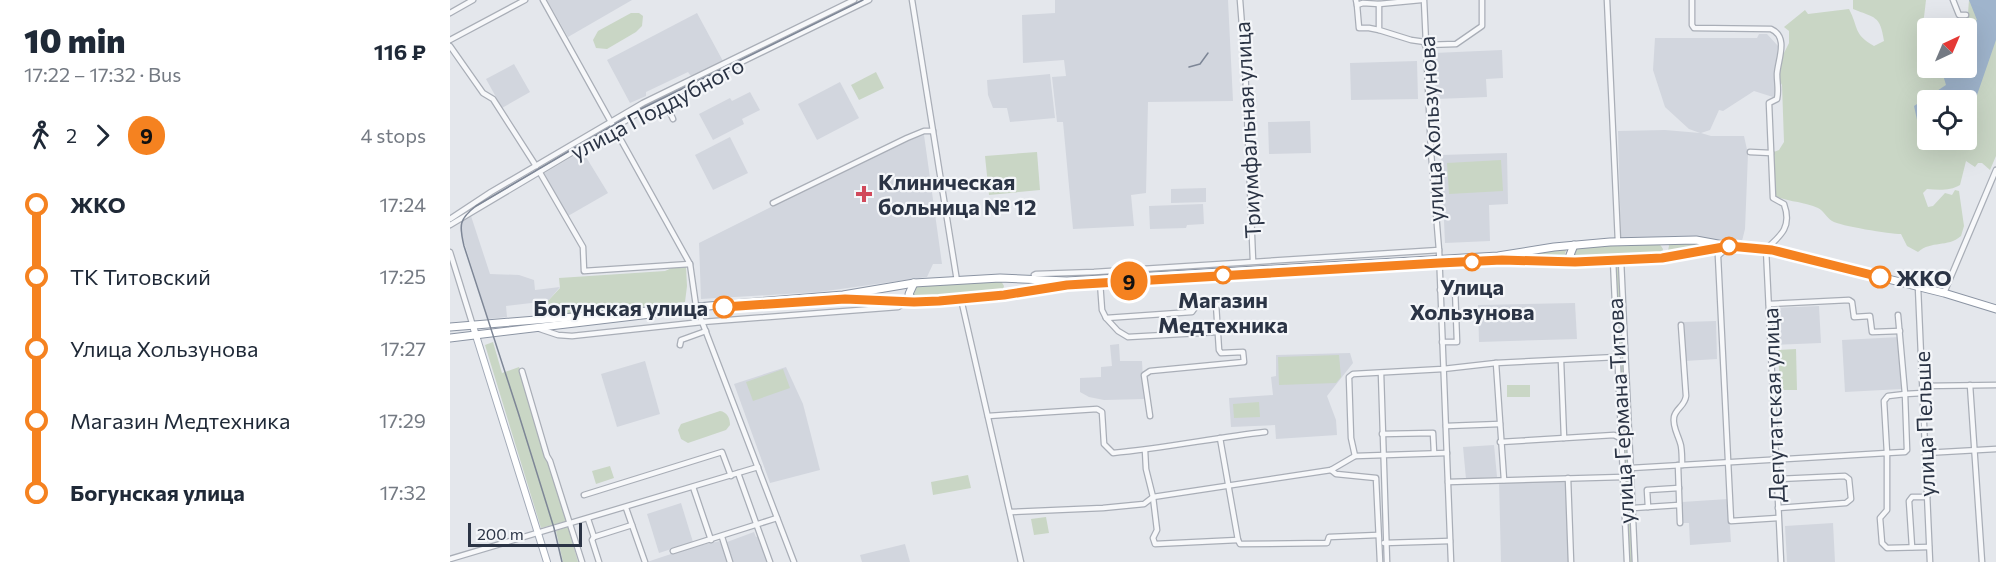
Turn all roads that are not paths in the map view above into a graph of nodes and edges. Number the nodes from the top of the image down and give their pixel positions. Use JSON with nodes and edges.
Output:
{"nodes":[{"id":1,"x":473,"y":0,"type":"edge"},
{"id":2,"x":525,"y":0,"type":"edge"},
{"id":3,"x":543,"y":0,"type":"edge"},
{"id":4,"x":854,"y":0,"type":"edge"},
{"id":5,"x":869,"y":0,"type":"edge"},
{"id":6,"x":912,"y":0,"type":"edge"},
{"id":7,"x":1240,"y":0,"type":"edge"},
{"id":8,"x":1423,"y":0,"type":"edge"},
{"id":9,"x":1480,"y":0,"type":"edge"},
{"id":10,"x":1607,"y":0,"type":"edge"},
{"id":11,"x":1692,"y":0,"type":"edge"},
{"id":12,"x":1953,"y":0,"type":"edge"},
{"id":13,"x":1357,"y":2,"type":"edge"},
{"id":14,"x":1379,"y":4,"type":"junction"},
{"id":15,"x":450,"y":13,"type":"edge"},
{"id":16,"x":1966,"y":15,"type":"dead end"},
{"id":17,"x":1379,"y":30,"type":"junction"},
{"id":18,"x":450,"y":40,"type":"edge"},
{"id":19,"x":1425,"y":44,"type":"junction"},
{"id":20,"x":450,"y":46,"type":"edge"},
{"id":21,"x":664,"y":100,"type":"junction"},
{"id":22,"x":673,"y":118,"type":"dead end"},
{"id":23,"x":611,"y":121,"type":"junction"},
{"id":24,"x":614,"y":127,"type":"junction"},
{"id":25,"x":933,"y":131,"type":"junction"},
{"id":26,"x":1750,"y":152,"type":"dead end"},
{"id":27,"x":1771,"y":153,"type":"junction"},
{"id":28,"x":538,"y":169,"type":"junction"},
{"id":29,"x":1996,"y":170,"type":"edge"},
{"id":30,"x":773,"y":203,"type":"dead end"},
{"id":31,"x":450,"y":219,"type":"edge"},
{"id":32,"x":450,"y":225,"type":"edge"},
{"id":33,"x":1662,"y":240,"type":"junction"},
{"id":34,"x":1618,"y":242,"type":"junction"},
{"id":35,"x":1574,"y":245,"type":"junction"},
{"id":36,"x":1729,"y":246,"type":"junction"},
{"id":37,"x":1767,"y":249,"type":"junction"},
{"id":38,"x":1439,"y":250,"type":"junction"},
{"id":39,"x":450,"y":252,"type":"edge"},
{"id":40,"x":1300,"y":258,"type":"junction"},
{"id":41,"x":1662,"y":258,"type":"junction"},
{"id":42,"x":1613,"y":260,"type":"junction"},
{"id":43,"x":1621,"y":260,"type":"junction"},
{"id":44,"x":1439,"y":261,"type":"junction"},
{"id":45,"x":1575,"y":262,"type":"junction"},
{"id":46,"x":690,"y":264,"type":"junction"},
{"id":47,"x":1255,"y":264,"type":"junction"},
{"id":48,"x":1302,"y":267,"type":"junction"},
{"id":49,"x":1034,"y":275,"type":"dead end"},
{"id":50,"x":1000,"y":278,"type":"junction"},
{"id":51,"x":957,"y":281,"type":"junction"},
{"id":52,"x":1100,"y":282,"type":"junction"},
{"id":53,"x":914,"y":283,"type":"junction"},
{"id":54,"x":1918,"y":287,"type":"junction"},
{"id":55,"x":1440,"y":290,"type":"junction"},
{"id":56,"x":1944,"y":293,"type":"junction"},
{"id":57,"x":1004,"y":295,"type":"junction"},
{"id":58,"x":961,"y":298,"type":"junction"},
{"id":59,"x":910,"y":302,"type":"junction"},
{"id":60,"x":1216,"y":304,"type":"junction"},
{"id":61,"x":1238,"y":304,"type":"dead end"},
{"id":62,"x":1769,"y":304,"type":"junction"},
{"id":63,"x":696,"y":308,"type":"junction"},
{"id":64,"x":1996,"y":309,"type":"edge"},
{"id":65,"x":1898,"y":315,"type":"dead end"},
{"id":66,"x":1106,"y":318,"type":"junction"},
{"id":67,"x":540,"y":319,"type":"junction"},
{"id":68,"x":702,"y":322,"type":"junction"},
{"id":69,"x":1681,"y":325,"type":"dead end"},
{"id":70,"x":473,"y":326,"type":"junction"},
{"id":71,"x":450,"y":327,"type":"edge"},
{"id":72,"x":540,"y":328,"type":"junction"},
{"id":73,"x":706,"y":331,"type":"junction"},
{"id":74,"x":1899,"y":331,"type":"junction"},
{"id":75,"x":1218,"y":332,"type":"junction"},
{"id":76,"x":476,"y":337,"type":"junction"},
{"id":77,"x":450,"y":338,"type":"edge"},
{"id":78,"x":1442,"y":342,"type":"junction"},
{"id":79,"x":680,"y":345,"type":"dead end"},
{"id":80,"x":1617,"y":357,"type":"junction"},
{"id":81,"x":1561,"y":361,"type":"junction"},
{"id":82,"x":1496,"y":363,"type":"junction"},
{"id":83,"x":1443,"y":369,"type":"junction"},
{"id":84,"x":522,"y":371,"type":"dead end"},
{"id":85,"x":1381,"y":373,"type":"junction"},
{"id":86,"x":1970,"y":385,"type":"junction"},
{"id":87,"x":1996,"y":385,"type":"edge"},
{"id":88,"x":1923,"y":386,"type":"junction"},
{"id":89,"x":1923,"y":393,"type":"junction"},
{"id":90,"x":1905,"y":394,"type":"junction"},
{"id":91,"x":988,"y":416,"type":"junction"},
{"id":92,"x":1150,"y":416,"type":"dead end"},
{"id":93,"x":1500,"y":424,"type":"junction"},
{"id":94,"x":1446,"y":426,"type":"junction"},
{"id":95,"x":1265,"y":432,"type":"dead end"},
{"id":96,"x":1382,"y":434,"type":"junction"},
{"id":97,"x":1220,"y":438,"type":"junction"},
{"id":98,"x":1564,"y":438,"type":"junction"},
{"id":99,"x":1622,"y":439,"type":"junction"},
{"id":100,"x":1500,"y":442,"type":"junction"},
{"id":101,"x":1996,"y":448,"type":"edge"},
{"id":102,"x":1145,"y":450,"type":"junction"},
{"id":103,"x":1975,"y":450,"type":"junction"},
{"id":104,"x":1434,"y":453,"type":"junction"},
{"id":105,"x":1447,"y":453,"type":"junction"},
{"id":106,"x":1887,"y":453,"type":"junction"},
{"id":107,"x":1925,"y":453,"type":"junction"},
{"id":108,"x":1383,"y":455,"type":"junction"},
{"id":109,"x":1355,"y":456,"type":"junction"},
{"id":110,"x":1775,"y":460,"type":"junction"},
{"id":111,"x":1727,"y":463,"type":"junction"},
{"id":112,"x":1680,"y":465,"type":"junction"},
{"id":113,"x":758,"y":467,"type":"junction"},
{"id":114,"x":1631,"y":469,"type":"junction"},
{"id":115,"x":1331,"y":470,"type":"junction"},
{"id":116,"x":1623,"y":470,"type":"junction"},
{"id":117,"x":738,"y":473,"type":"junction"},
{"id":118,"x":731,"y":476,"type":"junction"},
{"id":119,"x":1623,"y":477,"type":"junction"},
{"id":120,"x":1568,"y":478,"type":"junction"},
{"id":121,"x":1776,"y":479,"type":"junction"},
{"id":122,"x":1504,"y":480,"type":"junction"},
{"id":123,"x":1448,"y":482,"type":"junction"},
{"id":124,"x":1228,"y":485,"type":"junction"},
{"id":125,"x":693,"y":487,"type":"junction"},
{"id":126,"x":1679,"y":488,"type":"junction"},
{"id":127,"x":585,"y":495,"type":"dead end"},
{"id":128,"x":1153,"y":496,"type":"junction"},
{"id":129,"x":1927,"y":497,"type":"junction"},
{"id":130,"x":1679,"y":505,"type":"junction"},
{"id":131,"x":1648,"y":507,"type":"junction"},
{"id":132,"x":626,"y":508,"type":"junction"},
{"id":133,"x":1633,"y":508,"type":"junction"},
{"id":134,"x":1778,"y":508,"type":"junction"},
{"id":135,"x":1010,"y":512,"type":"junction"},
{"id":136,"x":777,"y":518,"type":"junction"},
{"id":137,"x":1778,"y":518,"type":"junction"},
{"id":138,"x":588,"y":519,"type":"junction"},
{"id":139,"x":1680,"y":523,"type":"dead end"},
{"id":140,"x":570,"y":524,"type":"junction"},
{"id":141,"x":632,"y":525,"type":"junction"},
{"id":142,"x":757,"y":525,"type":"junction"},
{"id":143,"x":538,"y":532,"type":"junction"},
{"id":144,"x":1378,"y":535,"type":"junction"},
{"id":145,"x":594,"y":537,"type":"junction"},
{"id":146,"x":722,"y":537,"type":"junction"},
{"id":147,"x":711,"y":540,"type":"junction"},
{"id":148,"x":1450,"y":541,"type":"junction"},
{"id":149,"x":1239,"y":542,"type":"junction"},
{"id":150,"x":1379,"y":543,"type":"junction"},
{"id":151,"x":1386,"y":543,"type":"junction"},
{"id":152,"x":1929,"y":546,"type":"junction"},
{"id":153,"x":1912,"y":547,"type":"junction"},
{"id":154,"x":673,"y":551,"type":"dead end"},
{"id":155,"x":450,"y":559,"type":"edge"},
{"id":156,"x":546,"y":562,"type":"edge"},
{"id":157,"x":582,"y":562,"type":"edge"},
{"id":158,"x":598,"y":562,"type":"edge"},
{"id":159,"x":645,"y":562,"type":"edge"},
{"id":160,"x":730,"y":562,"type":"edge"},
{"id":161,"x":770,"y":562,"type":"edge"},
{"id":162,"x":794,"y":562,"type":"edge"},
{"id":163,"x":1021,"y":562,"type":"edge"},
{"id":164,"x":1380,"y":562,"type":"edge"},
{"id":165,"x":1387,"y":562,"type":"edge"},
{"id":166,"x":1451,"y":562,"type":"edge"},
{"id":167,"x":1571,"y":562,"type":"edge"},
{"id":168,"x":1627,"y":562,"type":"edge"},
{"id":169,"x":1635,"y":562,"type":"edge"},
{"id":170,"x":1781,"y":562,"type":"edge"},
{"id":171,"x":1930,"y":562,"type":"edge"},
{"id":172,"x":1982,"y":562,"type":"edge"}],
"edges":[{"from":1,"to":15,"type":"street"},
{"from":2,"to":18,"type":"street"},
{"from":3,"to":23,"type":"street"},
{"from":4,"to":23,"type":"street","name":"улица Поддубного"},
{"from":5,"to":21,"type":"street","name":"улица Поддубного"},
{"from":6,"to":25,"type":"street"},
{"from":7,"to":47,"type":"street","name":"Триумфальная улица"},
{"from":8,"to":14,"type":"street"},
{"from":8,"to":19,"type":"street","name":"улица Хользунова"},
{"from":9,"to":19,"type":"street"},
{"from":10,"to":34,"type":"street"},
{"from":11,"to":27,"type":"street"},
{"from":12,"to":16,"type":"street"},
{"from":13,"to":14,"type":"street"},
{"from":13,"to":17,"type":"street"},
{"from":14,"to":17,"type":"street"},
{"from":17,"to":19,"type":"street"},
{"from":19,"to":38,"type":"street","name":"улица Хользунова"},
{"from":20,"to":28,"type":"street"},
{"from":21,"to":22,"type":"street"},
{"from":21,"to":24,"type":"street","name":"улица Поддубного"},
{"from":23,"to":24,"type":"street"},
{"from":23,"to":28,"type":"street","name":"улица Поддубного"},
{"from":24,"to":28,"type":"street","name":"улица Поддубного"},
{"from":24,"to":46,"type":"street"},
{"from":25,"to":30,"type":"street"},
{"from":25,"to":51,"type":"street"},
{"from":26,"to":27,"type":"street"},
{"from":27,"to":37,"type":"street"},
{"from":28,"to":31,"type":"street","name":"улица Поддубного"},
{"from":28,"to":32,"type":"street","name":"улица Поддубного"},
{"from":28,"to":46,"type":"street"},
{"from":29,"to":56,"type":"street"},
{"from":33,"to":34,"type":"highway"},
{"from":33,"to":36,"type":"highway"},
{"from":33,"to":41,"type":"highway"},
{"from":34,"to":35,"type":"highway"},
{"from":35,"to":44,"type":"highway"},
{"from":35,"to":45,"type":"highway"},
{"from":36,"to":37,"type":"highway"},
{"from":36,"to":41,"type":"highway"},
{"from":36,"to":111,"type":"street"},
{"from":37,"to":54,"type":"highway"},
{"from":37,"to":62,"type":"street","name":"Депутатская улица"},
{"from":38,"to":40,"type":"street"},
{"from":38,"to":44,"type":"street","name":"улица Хользунова"},
{"from":39,"to":70,"type":"street"},
{"from":40,"to":47,"type":"street"},
{"from":40,"to":48,"type":"street"},
{"from":41,"to":43,"type":"highway"},
{"from":42,"to":43,"type":"highway"},
{"from":42,"to":45,"type":"highway"},
{"from":42,"to":80,"type":"street","name":"улица Германа Титова"},
{"from":43,"to":114,"type":"street","name":"улица Германа Титова"},
{"from":44,"to":45,"type":"highway"},
{"from":44,"to":48,"type":"highway"},
{"from":44,"to":52,"type":"highway"},
{"from":44,"to":55,"type":"street","name":"улица Хользунова"},
{"from":46,"to":63,"type":"street"},
{"from":47,"to":48,"type":"highway"},
{"from":47,"to":49,"type":"street"},
{"from":47,"to":50,"type":"highway"},
{"from":50,"to":51,"type":"highway"},
{"from":50,"to":57,"type":"highway"},
{"from":51,"to":53,"type":"highway"},
{"from":52,"to":57,"type":"highway"},
{"from":52,"to":66,"type":"street"},
{"from":53,"to":59,"type":"highway"},
{"from":53,"to":63,"type":"highway"},
{"from":54,"to":56,"type":"highway"},
{"from":54,"to":88,"type":"street","name":"улица Пельше"},
{"from":55,"to":78,"type":"street","name":"улица Хользунова"},
{"from":55,"to":78,"type":"street"},
{"from":56,"to":64,"type":"highway"},
{"from":57,"to":58,"type":"highway"},
{"from":58,"to":59,"type":"highway"},
{"from":58,"to":91,"type":"street"},
{"from":59,"to":63,"type":"highway"},
{"from":59,"to":68,"type":"street"},
{"from":60,"to":61,"type":"street"},
{"from":60,"to":66,"type":"street"},
{"from":60,"to":75,"type":"street"},
{"from":62,"to":74,"type":"street"},
{"from":62,"to":110,"type":"street","name":"Депутатская улица"},
{"from":63,"to":67,"type":"highway"},
{"from":63,"to":68,"type":"street"},
{"from":63,"to":72,"type":"highway"},
{"from":65,"to":74,"type":"street"},
{"from":66,"to":75,"type":"street"},
{"from":67,"to":70,"type":"highway"},
{"from":67,"to":72,"type":"highway"},
{"from":68,"to":72,"type":"street"},
{"from":68,"to":73,"type":"street"},
{"from":69,"to":112,"type":"street"},
{"from":70,"to":71,"type":"highway"},
{"from":70,"to":76,"type":"main road"},
{"from":72,"to":76,"type":"highway"},
{"from":73,"to":79,"type":"street"},
{"from":73,"to":113,"type":"street"},
{"from":74,"to":90,"type":"street"},
{"from":75,"to":92,"type":"street"},
{"from":76,"to":77,"type":"highway"},
{"from":76,"to":143,"type":"main road"},
{"from":78,"to":83,"type":"street","name":"улица Хользунова"},
{"from":80,"to":81,"type":"street"},
{"from":80,"to":99,"type":"street","name":"улица Германа Титова"},
{"from":81,"to":82,"type":"street"},
{"from":81,"to":98,"type":"street"},
{"from":82,"to":83,"type":"street"},
{"from":82,"to":93,"type":"street"},
{"from":83,"to":85,"type":"street"},
{"from":83,"to":94,"type":"street","name":"улица Хользунова"},
{"from":84,"to":140,"type":"street"},
{"from":85,"to":96,"type":"street"},
{"from":85,"to":109,"type":"street"},
{"from":86,"to":87,"type":"street"},
{"from":86,"to":88,"type":"street"},
{"from":86,"to":103,"type":"street"},
{"from":88,"to":89,"type":"street","name":"улица Пельше"},
{"from":89,"to":90,"type":"street"},
{"from":89,"to":107,"type":"street","name":"улица Пельше"},
{"from":90,"to":106,"type":"street"},
{"from":90,"to":106,"type":"street"},
{"from":91,"to":102,"type":"street"},
{"from":91,"to":135,"type":"street"},
{"from":93,"to":94,"type":"street"},
{"from":93,"to":100,"type":"street"},
{"from":94,"to":105,"type":"street","name":"улица Хользунова"},
{"from":95,"to":97,"type":"street"},
{"from":96,"to":104,"type":"street"},
{"from":96,"to":108,"type":"street"},
{"from":97,"to":102,"type":"street"},
{"from":97,"to":124,"type":"street"},
{"from":98,"to":99,"type":"street"},
{"from":98,"to":100,"type":"street"},
{"from":99,"to":116,"type":"street","name":"улица Германа Титова"},
{"from":100,"to":122,"type":"street"},
{"from":101,"to":103,"type":"street"},
{"from":102,"to":128,"type":"street"},
{"from":103,"to":107,"type":"street"},
{"from":103,"to":172,"type":"street"},
{"from":104,"to":105,"type":"street"},
{"from":104,"to":108,"type":"street"},
{"from":105,"to":123,"type":"street","name":"улица Хользунова"},
{"from":106,"to":110,"type":"street"},
{"from":106,"to":153,"type":"street"},
{"from":107,"to":129,"type":"street","name":"улица Пельше"},
{"from":108,"to":109,"type":"street"},
{"from":108,"to":151,"type":"street"},
{"from":109,"to":115,"type":"street"},
{"from":110,"to":111,"type":"street"},
{"from":110,"to":121,"type":"street","name":"Депутатская улица"},
{"from":111,"to":112,"type":"street"},
{"from":111,"to":137,"type":"street"},
{"from":112,"to":114,"type":"street"},
{"from":112,"to":126,"type":"street"},
{"from":113,"to":117,"type":"street"},
{"from":113,"to":136,"type":"street"},
{"from":114,"to":116,"type":"street"},
{"from":114,"to":133,"type":"street","name":"улица Германа Титова"},
{"from":115,"to":124,"type":"street"},
{"from":115,"to":144,"type":"street"},
{"from":116,"to":119,"type":"street","name":"улица Германа Титова"},
{"from":117,"to":118,"type":"street"},
{"from":117,"to":142,"type":"street"},
{"from":118,"to":125,"type":"street"},
{"from":118,"to":127,"type":"street"},
{"from":119,"to":120,"type":"street"},
{"from":119,"to":168,"type":"street","name":"улица Германа Титова"},
{"from":120,"to":122,"type":"street"},
{"from":120,"to":167,"type":"street"},
{"from":121,"to":134,"type":"street","name":"Депутатская улица"},
{"from":121,"to":134,"type":"street"},
{"from":122,"to":123,"type":"street"},
{"from":123,"to":148,"type":"street","name":"улица Хользунова"},
{"from":124,"to":128,"type":"street"},
{"from":124,"to":149,"type":"street"},
{"from":125,"to":132,"type":"street"},
{"from":125,"to":147,"type":"street"},
{"from":126,"to":130,"type":"street"},
{"from":126,"to":131,"type":"street"},
{"from":128,"to":135,"type":"street"},
{"from":128,"to":149,"type":"street"},
{"from":129,"to":152,"type":"street","name":"улица Пельше"},
{"from":129,"to":153,"type":"street"},
{"from":130,"to":131,"type":"street"},
{"from":130,"to":139,"type":"street"},
{"from":131,"to":133,"type":"street"},
{"from":132,"to":138,"type":"street"},
{"from":132,"to":141,"type":"street"},
{"from":133,"to":169,"type":"street","name":"улица Германа Титова"},
{"from":134,"to":137,"type":"street","name":"Депутатская улица"},
{"from":135,"to":163,"type":"street"},
{"from":136,"to":142,"type":"street"},
{"from":136,"to":162,"type":"street"},
{"from":137,"to":170,"type":"street","name":"Депутатская улица"},
{"from":138,"to":140,"type":"street"},
{"from":138,"to":145,"type":"street"},
{"from":140,"to":143,"type":"street"},
{"from":140,"to":157,"type":"street"},
{"from":141,"to":145,"type":"street"},
{"from":141,"to":159,"type":"street"},
{"from":142,"to":146,"type":"street"},
{"from":142,"to":161,"type":"street"},
{"from":143,"to":155,"type":"street"},
{"from":143,"to":156,"type":"main road"},
{"from":144,"to":149,"type":"street"},
{"from":144,"to":150,"type":"street"},
{"from":145,"to":158,"type":"street"},
{"from":146,"to":147,"type":"street"},
{"from":146,"to":160,"type":"street"},
{"from":147,"to":154,"type":"street"},
{"from":148,"to":151,"type":"street"},
{"from":148,"to":166,"type":"street","name":"улица Хользунова"},
{"from":150,"to":151,"type":"street"},
{"from":150,"to":164,"type":"street"},
{"from":151,"to":165,"type":"street"},
{"from":152,"to":153,"type":"street"},
{"from":152,"to":171,"type":"street","name":"улица Пельше"}]}
